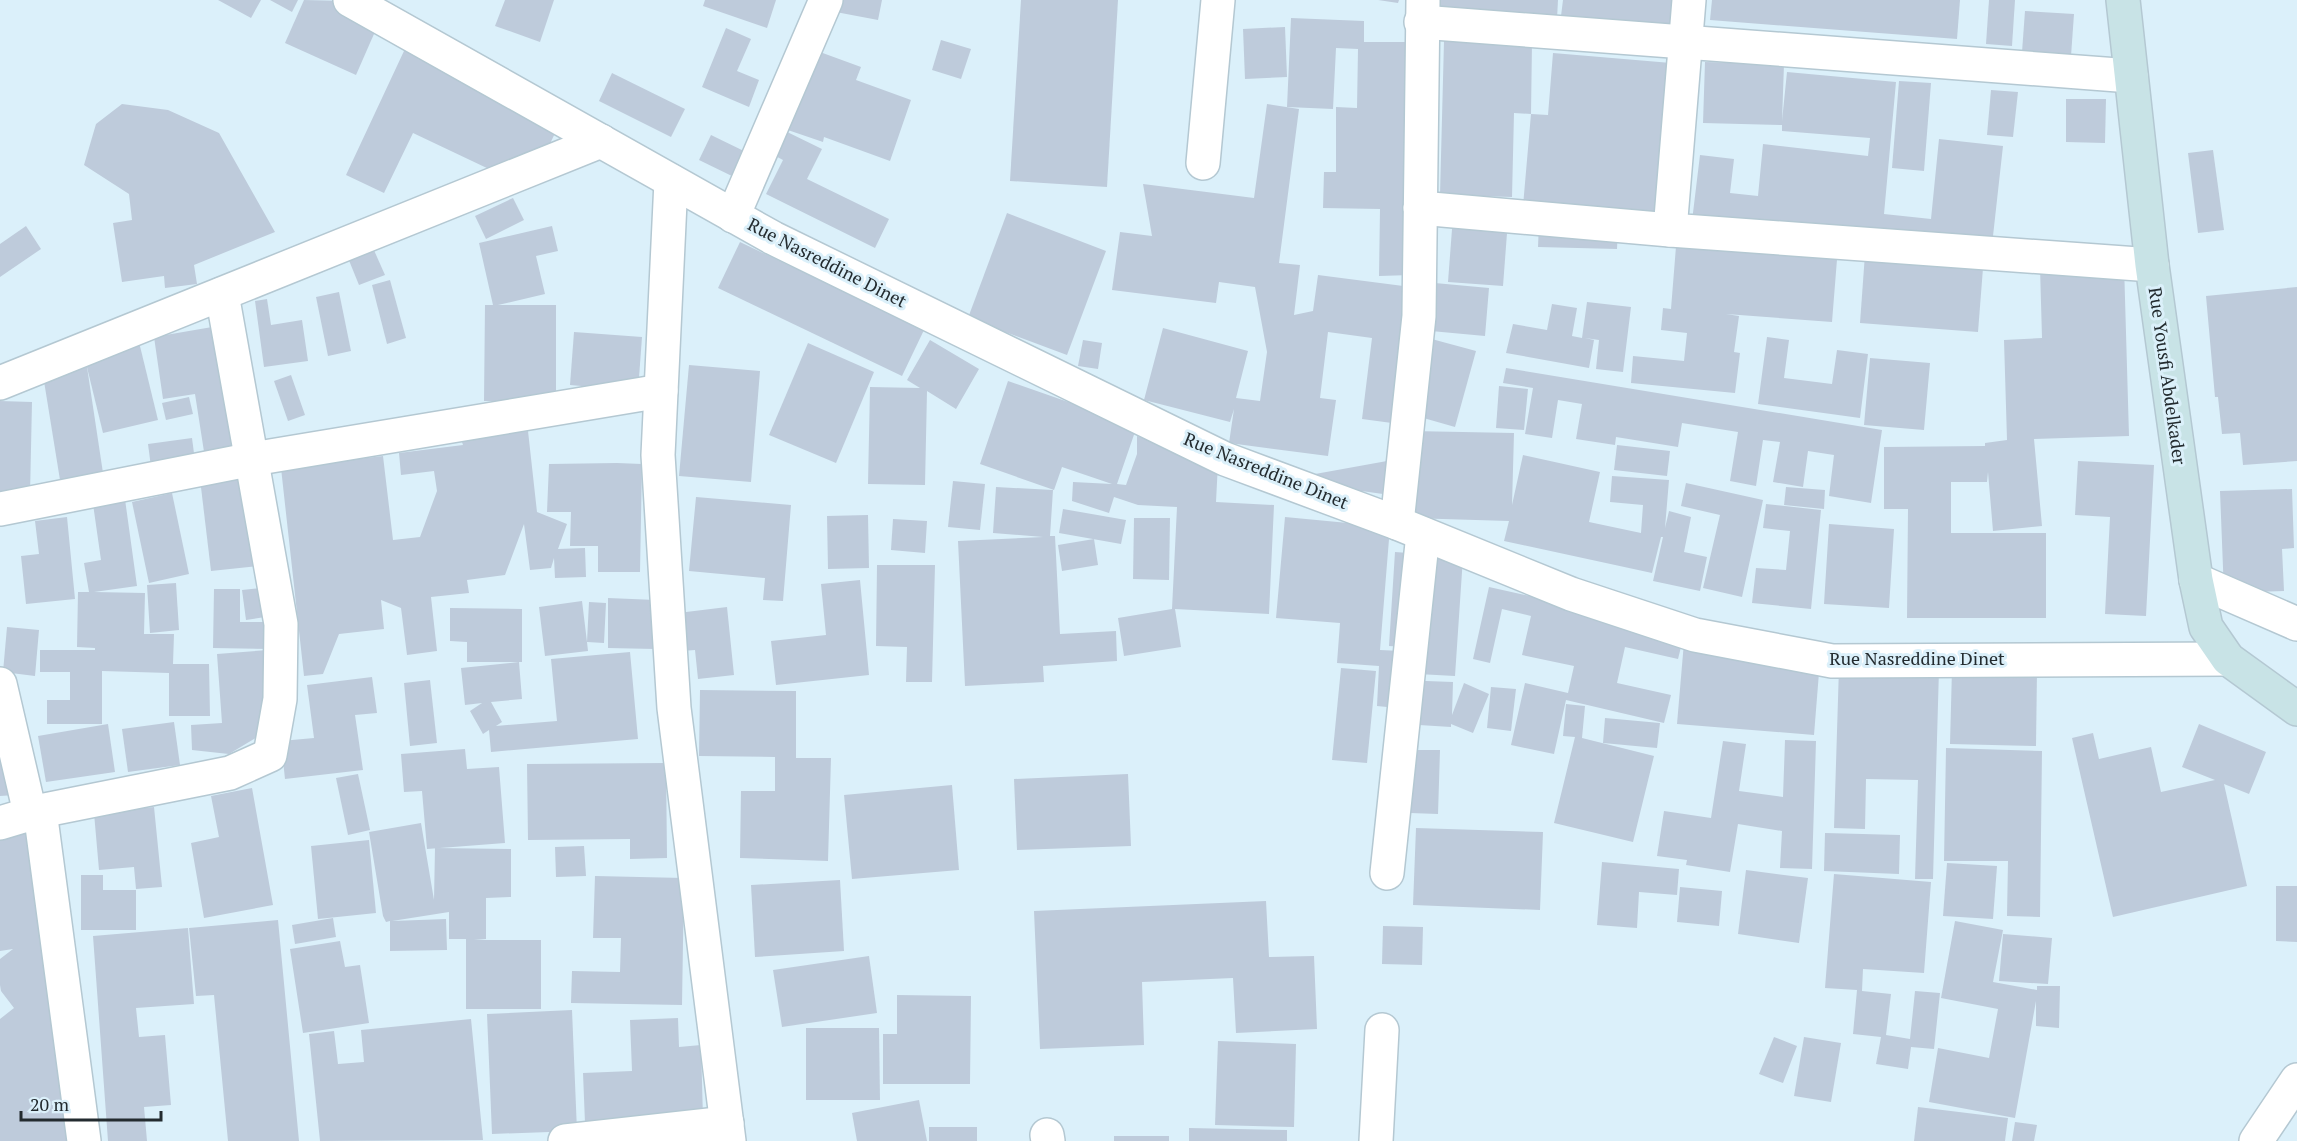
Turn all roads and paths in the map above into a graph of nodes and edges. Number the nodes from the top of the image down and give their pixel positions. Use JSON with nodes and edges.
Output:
{"nodes":[{"id":1,"x":350,"y":0,"type":"edge"},
{"id":2,"x":826,"y":0,"type":"edge"},
{"id":3,"x":1218,"y":0,"type":"edge"},
{"id":4,"x":1689,"y":0,"type":"edge"},
{"id":5,"x":2123,"y":0,"type":"edge"},
{"id":6,"x":1422,"y":11,"type":"edge"},
{"id":7,"x":1685,"y":42,"type":"junction"},
{"id":8,"x":2131,"y":76,"type":"junction"},
{"id":9,"x":601,"y":141,"type":"junction"},
{"id":10,"x":1203,"y":163,"type":"dead end"},
{"id":11,"x":671,"y":181,"type":"junction"},
{"id":12,"x":1420,"y":208,"type":"junction"},
{"id":13,"x":733,"y":216,"type":"junction"},
{"id":14,"x":1670,"y":230,"type":"junction"},
{"id":15,"x":2151,"y":265,"type":"junction"},
{"id":16,"x":222,"y":294,"type":"junction"},
{"id":17,"x":0,"y":383,"type":"edge"},
{"id":18,"x":661,"y":391,"type":"junction"},
{"id":19,"x":253,"y":459,"type":"junction"},
{"id":20,"x":0,"y":509,"type":"edge"},
{"id":21,"x":1410,"y":529,"type":"junction"},
{"id":22,"x":2196,"y":580,"type":"junction"},
{"id":23,"x":2297,"y":624,"type":"edge"},
{"id":24,"x":2228,"y":659,"type":"junction"},
{"id":25,"x":0,"y":684,"type":"edge"},
{"id":26,"x":2297,"y":709,"type":"edge"},
{"id":27,"x":23,"y":816,"type":"edge"},
{"id":28,"x":1387,"y":873,"type":"dead end"},
{"id":29,"x":1382,"y":1030,"type":"dead end"},
{"id":30,"x":2297,"y":1080,"type":"edge"},
{"id":31,"x":728,"y":1132,"type":"edge"},
{"id":32,"x":84,"y":1141,"type":"edge"},
{"id":33,"x":565,"y":1141,"type":"edge"},
{"id":34,"x":1376,"y":1141,"type":"edge"},
{"id":35,"x":2256,"y":1141,"type":"edge"}],
"edges":[{"from":1,"to":9,"type":"street","name":"Rue Nasreddine Dinet"},
{"from":2,"to":13,"type":"street"},
{"from":3,"to":10,"type":"street"},
{"from":4,"to":7,"type":"street"},
{"from":5,"to":8,"type":"main road","name":"Rue Yousfi Abdelkader"},
{"from":6,"to":7,"type":"street"},
{"from":6,"to":12,"type":"street"},
{"from":7,"to":8,"type":"street"},
{"from":7,"to":14,"type":"street"},
{"from":8,"to":15,"type":"main road","name":"Rue Yousfi Abdelkader"},
{"from":9,"to":11,"type":"street","name":"Rue Nasreddine Dinet"},
{"from":9,"to":16,"type":"street"},
{"from":11,"to":13,"type":"street","name":"Rue Nasreddine Dinet"},
{"from":11,"to":18,"type":"street"},
{"from":12,"to":14,"type":"street"},
{"from":12,"to":21,"type":"street"},
{"from":13,"to":21,"type":"street","name":"Rue Nasreddine Dinet"},
{"from":14,"to":15,"type":"street"},
{"from":15,"to":22,"type":"main road","name":"Rue Yousfi Abdelkader"},
{"from":16,"to":17,"type":"street"},
{"from":16,"to":19,"type":"street"},
{"from":18,"to":19,"type":"street"},
{"from":18,"to":31,"type":"street"},
{"from":19,"to":20,"type":"street"},
{"from":19,"to":27,"type":"street"},
{"from":21,"to":24,"type":"street","name":"Rue Nasreddine Dinet"},
{"from":21,"to":28,"type":"street"},
{"from":22,"to":23,"type":"street"},
{"from":22,"to":24,"type":"main road","name":"Rue Yousfi Abdelkader"},
{"from":24,"to":26,"type":"main road","name":"Rue Yousfi Abdelkader"},
{"from":25,"to":27,"type":"street"},
{"from":27,"to":32,"type":"street"},
{"from":29,"to":34,"type":"street"},
{"from":30,"to":35,"type":"street"},
{"from":31,"to":33,"type":"street"}]}
